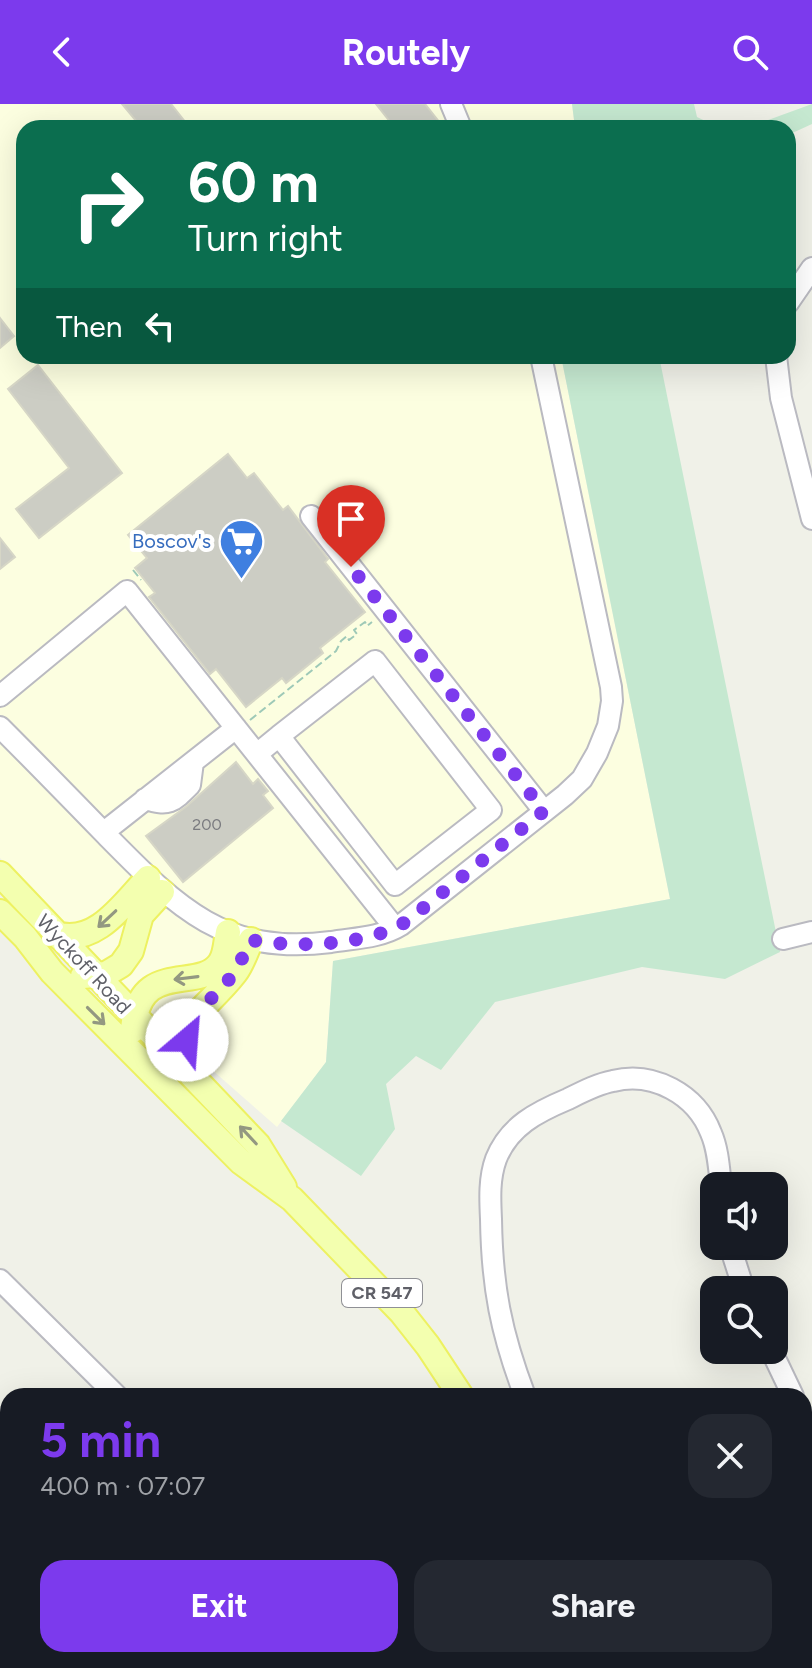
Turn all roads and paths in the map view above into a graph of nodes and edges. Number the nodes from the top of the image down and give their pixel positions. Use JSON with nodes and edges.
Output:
{"nodes":[{"id":1,"x":812,"y":268,"type":"edge"},
{"id":2,"x":796,"y":291,"type":"edge"},
{"id":3,"x":543,"y":364,"type":"edge"},
{"id":4,"x":777,"y":364,"type":"edge"},
{"id":5,"x":311,"y":516,"type":"dead end"},
{"id":6,"x":812,"y":519,"type":"edge"},
{"id":7,"x":376,"y":619,"type":"dead end"},
{"id":8,"x":304,"y":668,"type":"dead end"},
{"id":9,"x":309,"y":674,"type":"junction"},
{"id":10,"x":0,"y":696,"type":"edge"},
{"id":11,"x":243,"y":724,"type":"junction"},
{"id":12,"x":0,"y":727,"type":"edge"},
{"id":13,"x":279,"y":736,"type":"junction"},
{"id":14,"x":257,"y":754,"type":"junction"},
{"id":15,"x":544,"y":811,"type":"junction"},
{"id":16,"x":348,"y":825,"type":"junction"},
{"id":17,"x":104,"y":832,"type":"junction"},
{"id":18,"x":328,"y":842,"type":"junction"},
{"id":19,"x":0,"y":874,"type":"edge"},
{"id":20,"x":155,"y":885,"type":"junction"},
{"id":21,"x":0,"y":912,"type":"edge"},
{"id":22,"x":395,"y":928,"type":"junction"},
{"id":23,"x":812,"y":932,"type":"edge"},
{"id":24,"x":56,"y":934,"type":"junction"},
{"id":25,"x":240,"y":936,"type":"junction"},
{"id":26,"x":25,"y":937,"type":"junction"},
{"id":27,"x":783,"y":939,"type":"dead end"},
{"id":28,"x":95,"y":976,"type":"junction"},
{"id":29,"x":135,"y":1018,"type":"junction"},
{"id":30,"x":137,"y":1057,"type":"junction"},
{"id":31,"x":197,"y":1081,"type":"junction"},
{"id":32,"x":719,"y":1172,"type":"edge"},
{"id":33,"x":292,"y":1199,"type":"junction"},
{"id":34,"x":0,"y":1280,"type":"edge"},
{"id":35,"x":778,"y":1364,"type":"edge"},
{"id":36,"x":109,"y":1388,"type":"edge"},
{"id":37,"x":456,"y":1388,"type":"edge"},
{"id":38,"x":522,"y":1388,"type":"edge"},
{"id":39,"x":789,"y":1388,"type":"edge"}],
"edges":[{"from":1,"to":2,"type":"street"},
{"from":3,"to":15,"type":"street"},
{"from":4,"to":6,"type":"street"},
{"from":5,"to":15,"type":"street"},
{"from":7,"to":9,"type":"path"},
{"from":8,"to":9,"type":"path"},
{"from":9,"to":11,"type":"path"},
{"from":10,"to":11,"type":"street"},
{"from":11,"to":14,"type":"street"},
{"from":11,"to":17,"type":"street"},
{"from":12,"to":17,"type":"street"},
{"from":13,"to":14,"type":"street"},
{"from":13,"to":16,"type":"street"},
{"from":13,"to":16,"type":"street"},
{"from":14,"to":18,"type":"street"},
{"from":15,"to":22,"type":"street"},
{"from":16,"to":18,"type":"street"},
{"from":17,"to":20,"type":"street"},
{"from":18,"to":22,"type":"street"},
{"from":19,"to":24,"type":"main road","name":"Wyckoff Road","number":"CR 547"},
{"from":20,"to":24,"type":"main road","one_way":true},
{"from":20,"to":25,"type":"street"},
{"from":20,"to":28,"type":"main road"},
{"from":21,"to":26,"type":"main road","name":"Wyckoff Road","number":"CR 547"},
{"from":22,"to":25,"type":"street"},
{"from":23,"to":27,"type":"street"},
{"from":24,"to":28,"type":"main road","name":"Wyckoff Road","number":"CR 547"},
{"from":25,"to":29,"type":"main road","one_way":true},
{"from":25,"to":31,"type":"main road"},
{"from":26,"to":28,"type":"main road"},
{"from":26,"to":30,"type":"main road","name":"Wyckoff Road","number":"CR 547","one_way":true},
{"from":28,"to":29,"type":"main road","name":"Wyckoff Road","number":"CR 547"},
{"from":29,"to":30,"type":"main road"},
{"from":29,"to":31,"type":"main road","name":"Wyckoff Road","number":"CR 547"},
{"from":30,"to":33,"type":"main road","name":"Wyckoff Road","number":"CR 547"},
{"from":33,"to":31,"type":"main road","name":"Wyckoff Road","number":"CR 547","one_way":true},
{"from":32,"to":38,"type":"street"},
{"from":33,"to":37,"type":"main road","name":"Wyckoff Road","number":"CR 547"},
{"from":34,"to":36,"type":"street"},
{"from":35,"to":39,"type":"street"}]}
